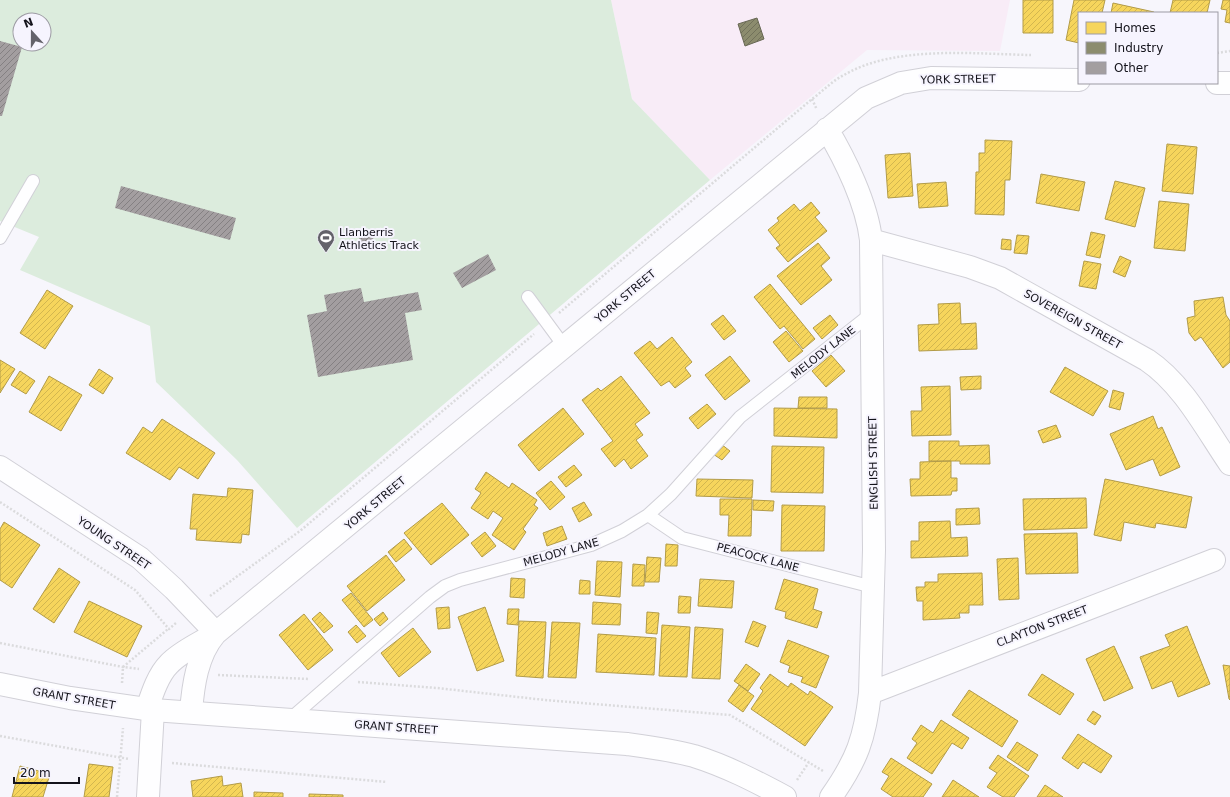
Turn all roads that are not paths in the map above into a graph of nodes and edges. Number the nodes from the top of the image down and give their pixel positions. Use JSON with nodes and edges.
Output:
{"nodes":[{"id":1,"x":1078,"y":80,"type":"edge"},
{"id":2,"x":1230,"y":82,"type":"edge"},
{"id":3,"x":1218,"y":83,"type":"edge"},
{"id":4,"x":826,"y":129,"type":"junction"},
{"id":5,"x":32,"y":181,"type":"dead end"},
{"id":6,"x":0,"y":238,"type":"edge"},
{"id":7,"x":872,"y":240,"type":"junction"},
{"id":8,"x":528,"y":297,"type":"dead end"},
{"id":9,"x":871,"y":314,"type":"junction"},
{"id":10,"x":564,"y":346,"type":"junction"},
{"id":11,"x":1230,"y":464,"type":"edge"},
{"id":12,"x":0,"y":467,"type":"edge"},
{"id":13,"x":648,"y":515,"type":"junction"},
{"id":14,"x":1214,"y":560,"type":"dead end"},
{"id":15,"x":873,"y":587,"type":"junction"},
{"id":16,"x":216,"y":634,"type":"junction"},
{"id":17,"x":0,"y":684,"type":"edge"},
{"id":18,"x":870,"y":693,"type":"junction"},
{"id":19,"x":150,"y":709,"type":"junction"},
{"id":20,"x":191,"y":712,"type":"junction"},
{"id":21,"x":290,"y":718,"type":"junction"},
{"id":22,"x":836,"y":790,"type":"edge"},
{"id":23,"x":148,"y":797,"type":"edge"},
{"id":24,"x":785,"y":797,"type":"edge"}],
"edges":[{"from":1,"to":4,"type":"street","name":"YORK STREET"},
{"from":2,"to":3,"type":"street"},
{"from":4,"to":7,"type":"street","name":"ENGLISH STREET"},
{"from":4,"to":10,"type":"street","name":"YORK STREET"},
{"from":5,"to":6,"type":"lane"},
{"from":7,"to":9,"type":"street","name":"ENGLISH STREET"},
{"from":7,"to":11,"type":"street","name":"SOVEREIGN STREET"},
{"from":8,"to":10,"type":"lane"},
{"from":9,"to":13,"type":"lane","name":"MELODY LANE"},
{"from":9,"to":15,"type":"street","name":"ENGLISH STREET"},
{"from":10,"to":16,"type":"street","name":"YORK STREET"},
{"from":12,"to":16,"type":"street","name":"YOUNG STREET"},
{"from":13,"to":15,"type":"lane","name":"PEACOCK LANE"},
{"from":13,"to":21,"type":"lane","name":"MELODY LANE"},
{"from":14,"to":18,"type":"street","name":"CLAYTON STREET"},
{"from":15,"to":18,"type":"street","name":"ENGLISH STREET"},
{"from":16,"to":19,"type":"street","name":"YORK STREET"},
{"from":16,"to":20,"type":"street","name":"YORK STREET"},
{"from":17,"to":19,"type":"street","name":"GRANT STREET"},
{"from":18,"to":22,"type":"street","name":"ENGLISH STREET"},
{"from":19,"to":20,"type":"street","name":"GRANT STREET"},
{"from":19,"to":23,"type":"street"},
{"from":20,"to":21,"type":"street","name":"GRANT STREET"},
{"from":21,"to":24,"type":"street","name":"GRANT STREET"}]}
